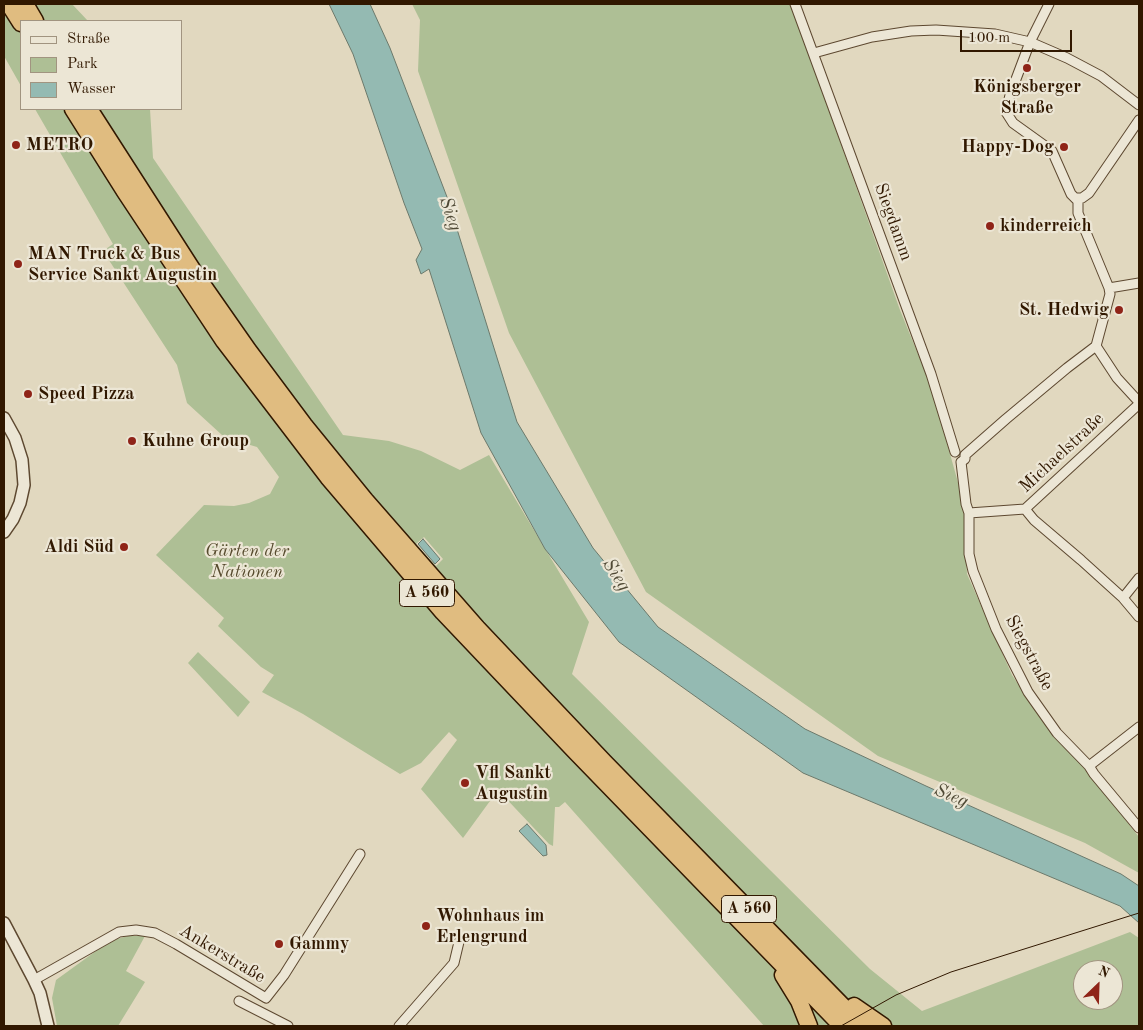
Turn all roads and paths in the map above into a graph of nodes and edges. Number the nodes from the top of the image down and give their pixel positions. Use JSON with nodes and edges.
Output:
{"nodes":[{"id":1,"x":9,"y":4,"type":"edge"},
{"id":2,"x":25,"y":4,"type":"edge"},
{"id":3,"x":796,"y":4,"type":"edge"},
{"id":4,"x":1049,"y":4,"type":"edge"},
{"id":5,"x":35,"y":20,"type":"edge"},
{"id":6,"x":20,"y":21,"type":"edge"},
{"id":7,"x":1030,"y":42,"type":"junction"},
{"id":8,"x":814,"y":53,"type":"junction"},
{"id":9,"x":1139,"y":105,"type":"edge"},
{"id":10,"x":74,"y":110,"type":"edge"},
{"id":11,"x":90,"y":110,"type":"edge"},
{"id":12,"x":1139,"y":120,"type":"edge"},
{"id":13,"x":1075,"y":198,"type":"junction"},
{"id":14,"x":1139,"y":283,"type":"edge"},
{"id":15,"x":1109,"y":288,"type":"junction"},
{"id":16,"x":1096,"y":346,"type":"junction"},
{"id":17,"x":1139,"y":403,"type":"edge"},
{"id":18,"x":4,"y":418,"type":"edge"},
{"id":19,"x":963,"y":459,"type":"junction"},
{"id":20,"x":1025,"y":509,"type":"junction"},
{"id":21,"x":969,"y":513,"type":"junction"},
{"id":22,"x":4,"y":532,"type":"edge"},
{"id":23,"x":1139,"y":578,"type":"edge"},
{"id":24,"x":1123,"y":598,"type":"junction"},
{"id":25,"x":1139,"y":618,"type":"edge"},
{"id":26,"x":1139,"y":727,"type":"edge"},
{"id":27,"x":1089,"y":766,"type":"junction"},
{"id":28,"x":1139,"y":828,"type":"edge"},
{"id":29,"x":360,"y":854,"type":"dead end"},
{"id":30,"x":4,"y":922,"type":"edge"},
{"id":31,"x":459,"y":942,"type":"dead end"},
{"id":32,"x":762,"y":944,"type":"junction"},
{"id":33,"x":809,"y":970,"type":"junction"},
{"id":34,"x":34,"y":980,"type":"junction"},
{"id":35,"x":239,"y":1001,"type":"dead end"},
{"id":36,"x":270,"y":1022,"type":"edge"},
{"id":37,"x":48,"y":1026,"type":"edge"},
{"id":38,"x":288,"y":1026,"type":"edge"},
{"id":39,"x":399,"y":1026,"type":"edge"},
{"id":40,"x":810,"y":1026,"type":"edge"},
{"id":41,"x":842,"y":1026,"type":"edge"},
{"id":42,"x":862,"y":1026,"type":"edge"},
{"id":43,"x":884,"y":1026,"type":"edge"}],
"edges":[{"from":1,"to":6,"type":"highway"},
{"from":2,"to":5,"type":"highway"},
{"from":3,"to":8,"type":"street","name":"Siegdamm"},
{"from":4,"to":7,"type":"street"},
{"from":7,"to":8,"type":"street"},
{"from":7,"to":9,"type":"street"},
{"from":7,"to":13,"type":"street"},
{"from":8,"to":19,"type":"street","name":"Siegdamm"},
{"from":10,"to":32,"type":"highway","number":"A 560"},
{"from":11,"to":33,"type":"highway","number":"A 560"},
{"from":12,"to":13,"type":"street"},
{"from":13,"to":15,"type":"street"},
{"from":14,"to":15,"type":"street"},
{"from":15,"to":16,"type":"street"},
{"from":16,"to":17,"type":"street"},
{"from":16,"to":19,"type":"street"},
{"from":17,"to":20,"type":"street","name":"Michaelstraße"},
{"from":18,"to":22,"type":"street"},
{"from":19,"to":21,"type":"street","name":"Siegstraße"},
{"from":20,"to":21,"type":"street","name":"Michaelstraße"},
{"from":20,"to":24,"type":"street"},
{"from":21,"to":27,"type":"street","name":"Siegstraße"},
{"from":23,"to":24,"type":"street"},
{"from":24,"to":25,"type":"street"},
{"from":26,"to":27,"type":"street"},
{"from":27,"to":28,"type":"street","name":"Siegstraße"},
{"from":29,"to":34,"type":"street","name":"Ankerstraße"},
{"from":30,"to":34,"type":"street"},
{"from":31,"to":39,"type":"street"},
{"from":32,"to":40,"type":"highway"},
{"from":32,"to":41,"type":"highway","number":"A 560"},
{"from":33,"to":42,"type":"highway","number":"A 560"},
{"from":33,"to":43,"type":"highway"},
{"from":34,"to":37,"type":"street"},
{"from":35,"to":36,"type":"street"},
{"from":36,"to":38,"type":"street"}]}
